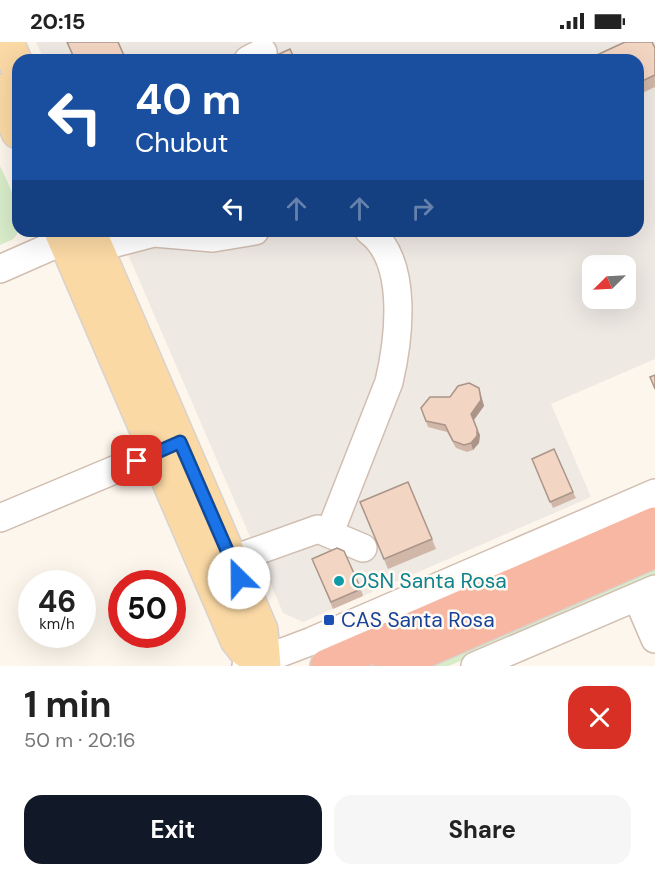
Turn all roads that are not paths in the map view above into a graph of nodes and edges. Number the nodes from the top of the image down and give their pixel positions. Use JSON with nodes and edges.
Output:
{"nodes":[{"id":1,"x":0,"y":91,"type":"edge"},
{"id":2,"x":12,"y":118,"type":"edge"},
{"id":3,"x":77,"y":237,"type":"edge"},
{"id":4,"x":79,"y":237,"type":"edge"},
{"id":5,"x":375,"y":237,"type":"edge"},
{"id":6,"x":0,"y":269,"type":"edge"},
{"id":7,"x":168,"y":447,"type":"junction"},
{"id":8,"x":655,"y":494,"type":"edge"},
{"id":9,"x":0,"y":518,"type":"edge"},
{"id":10,"x":655,"y":524,"type":"edge"},
{"id":11,"x":330,"y":532,"type":"junction"},
{"id":12,"x":363,"y":548,"type":"dead end"},
{"id":13,"x":655,"y":551,"type":"edge"},
{"id":14,"x":231,"y":560,"type":"junction"},
{"id":15,"x":646,"y":593,"type":"edge"},
{"id":16,"x":655,"y":639,"type":"edge"},
{"id":17,"x":257,"y":664,"type":"edge"},
{"id":18,"x":327,"y":666,"type":"edge"},
{"id":19,"x":390,"y":666,"type":"edge"},
{"id":20,"x":475,"y":666,"type":"edge"}],
"edges":[{"from":1,"to":2,"type":"main road"},
{"from":3,"to":6,"type":"street"},
{"from":4,"to":7,"type":"main road"},
{"from":5,"to":11,"type":"street"},
{"from":7,"to":9,"type":"street"},
{"from":7,"to":14,"type":"main road"},
{"from":7,"to":17,"type":"main road"},
{"from":8,"to":17,"type":"street"},
{"from":10,"to":18,"type":"highway"},
{"from":11,"to":12,"type":"street"},
{"from":11,"to":14,"type":"street"},
{"from":13,"to":19,"type":"highway"},
{"from":14,"to":17,"type":"main road"},
{"from":15,"to":16,"type":"street"},
{"from":15,"to":20,"type":"street"}]}
